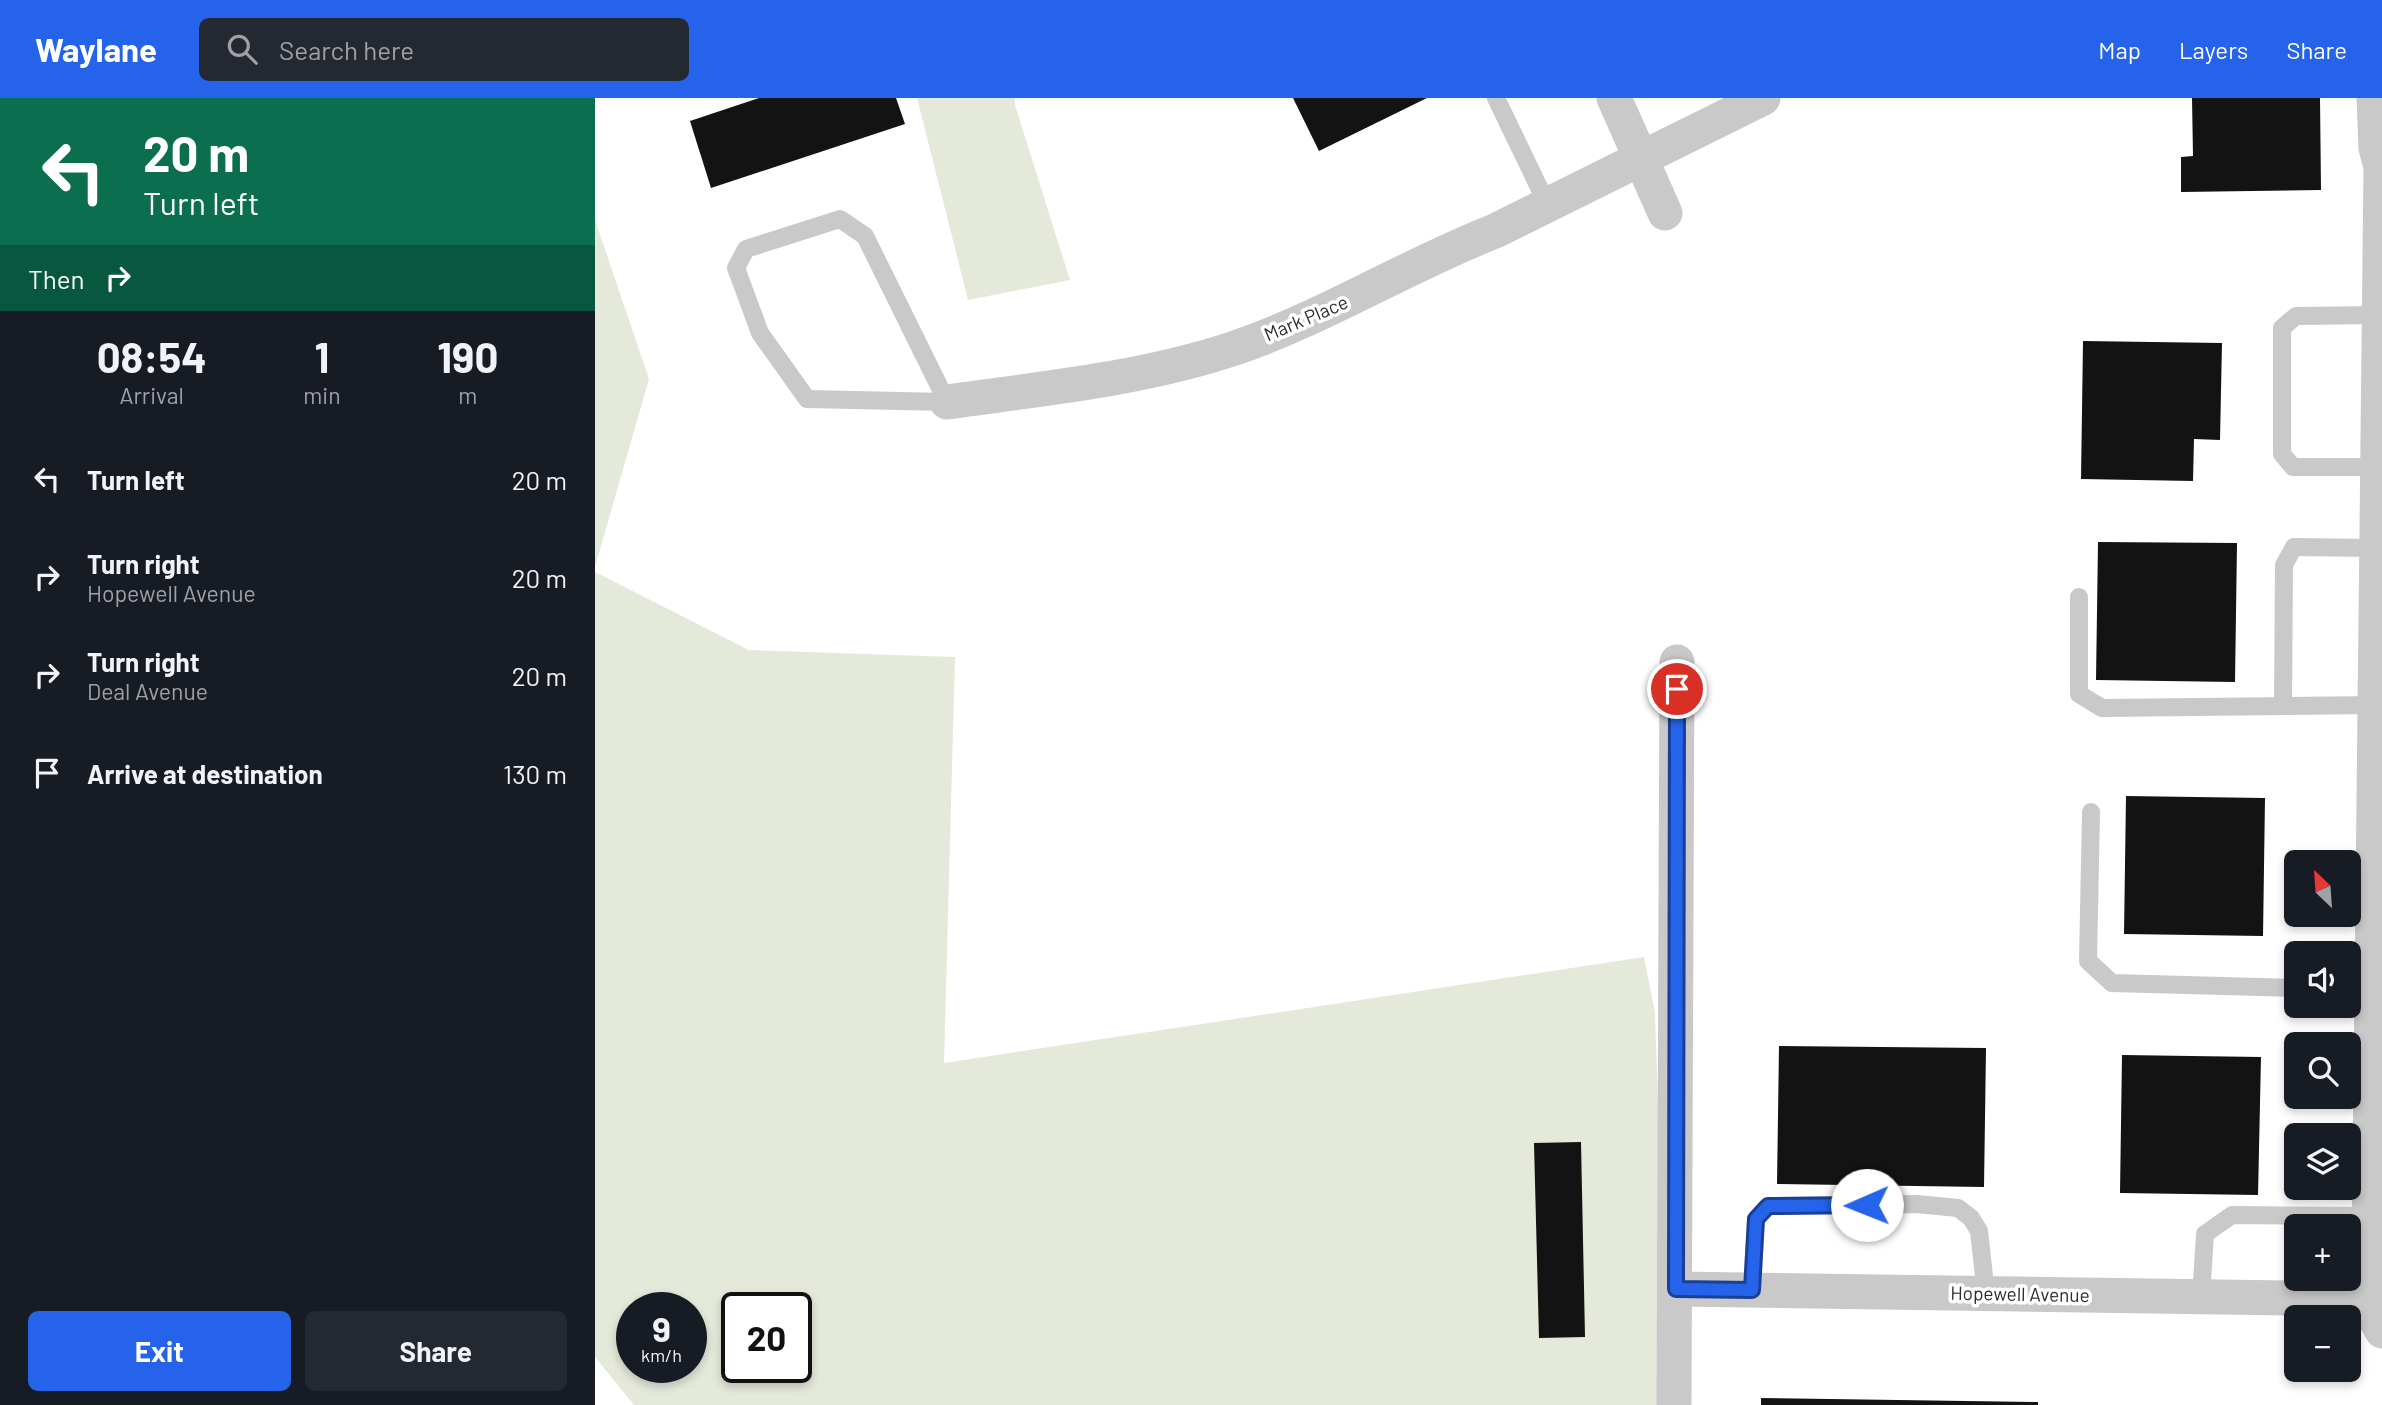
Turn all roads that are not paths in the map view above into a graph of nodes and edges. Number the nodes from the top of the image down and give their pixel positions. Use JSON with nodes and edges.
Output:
{"nodes":[{"id":1,"x":1496,"y":98,"type":"edge"},
{"id":2,"x":1614,"y":98,"type":"edge"},
{"id":3,"x":1763,"y":98,"type":"edge"},
{"id":4,"x":2374,"y":98,"type":"edge"},
{"id":5,"x":1641,"y":158,"type":"junction"},
{"id":6,"x":1547,"y":204,"type":"junction"},
{"id":7,"x":1665,"y":213,"type":"dead end"},
{"id":8,"x":2380,"y":301,"type":"edge"},
{"id":9,"x":947,"y":402,"type":"junction"},
{"id":10,"x":2377,"y":467,"type":"junction"},
{"id":11,"x":2376,"y":548,"type":"junction"},
{"id":12,"x":2079,"y":597,"type":"dead end"},
{"id":13,"x":1677,"y":662,"type":"dead end"},
{"id":14,"x":2375,"y":705,"type":"junction"},
{"id":15,"x":2283,"y":706,"type":"junction"},
{"id":16,"x":2091,"y":812,"type":"dead end"},
{"id":17,"x":2377,"y":879,"type":"edge"},
{"id":18,"x":2361,"y":983,"type":"edge"},
{"id":19,"x":2284,"y":988,"type":"edge"},
{"id":20,"x":2361,"y":1014,"type":"edge"},
{"id":21,"x":2369,"y":1216,"type":"junction"},
{"id":22,"x":1676,"y":1289,"type":"junction"},
{"id":23,"x":1752,"y":1290,"type":"junction"},
{"id":24,"x":1986,"y":1294,"type":"junction"},
{"id":25,"x":2201,"y":1297,"type":"junction"},
{"id":26,"x":2364,"y":1300,"type":"junction"},
{"id":27,"x":2382,"y":1331,"type":"edge"},
{"id":28,"x":1674,"y":1405,"type":"edge"}],
"edges":[{"from":1,"to":6,"type":"lane"},
{"from":2,"to":5,"type":"street"},
{"from":3,"to":5,"type":"street","name":"Mark Place"},
{"from":4,"to":8,"type":"street"},
{"from":5,"to":6,"type":"street","name":"Mark Place"},
{"from":5,"to":7,"type":"street"},
{"from":6,"to":9,"type":"street","name":"Mark Place"},
{"from":8,"to":10,"type":"street"},
{"from":8,"to":10,"type":"lane"},
{"from":9,"to":9,"type":"lane"},
{"from":10,"to":11,"type":"street"},
{"from":11,"to":14,"type":"street"},
{"from":11,"to":15,"type":"lane"},
{"from":12,"to":15,"type":"lane"},
{"from":13,"to":22,"type":"street"},
{"from":14,"to":15,"type":"lane"},
{"from":14,"to":17,"type":"street"},
{"from":16,"to":19,"type":"lane"},
{"from":17,"to":18,"type":"street"},
{"from":20,"to":21,"type":"street"},
{"from":21,"to":25,"type":"lane"},
{"from":21,"to":26,"type":"street"},
{"from":22,"to":23,"type":"street","name":"Hopewell Avenue"},
{"from":22,"to":28,"type":"street"},
{"from":23,"to":24,"type":"street","name":"Hopewell Avenue"},
{"from":23,"to":24,"type":"lane"},
{"from":24,"to":25,"type":"street","name":"Hopewell Avenue"},
{"from":25,"to":26,"type":"street","name":"Hopewell Avenue"},
{"from":26,"to":27,"type":"street"}]}
